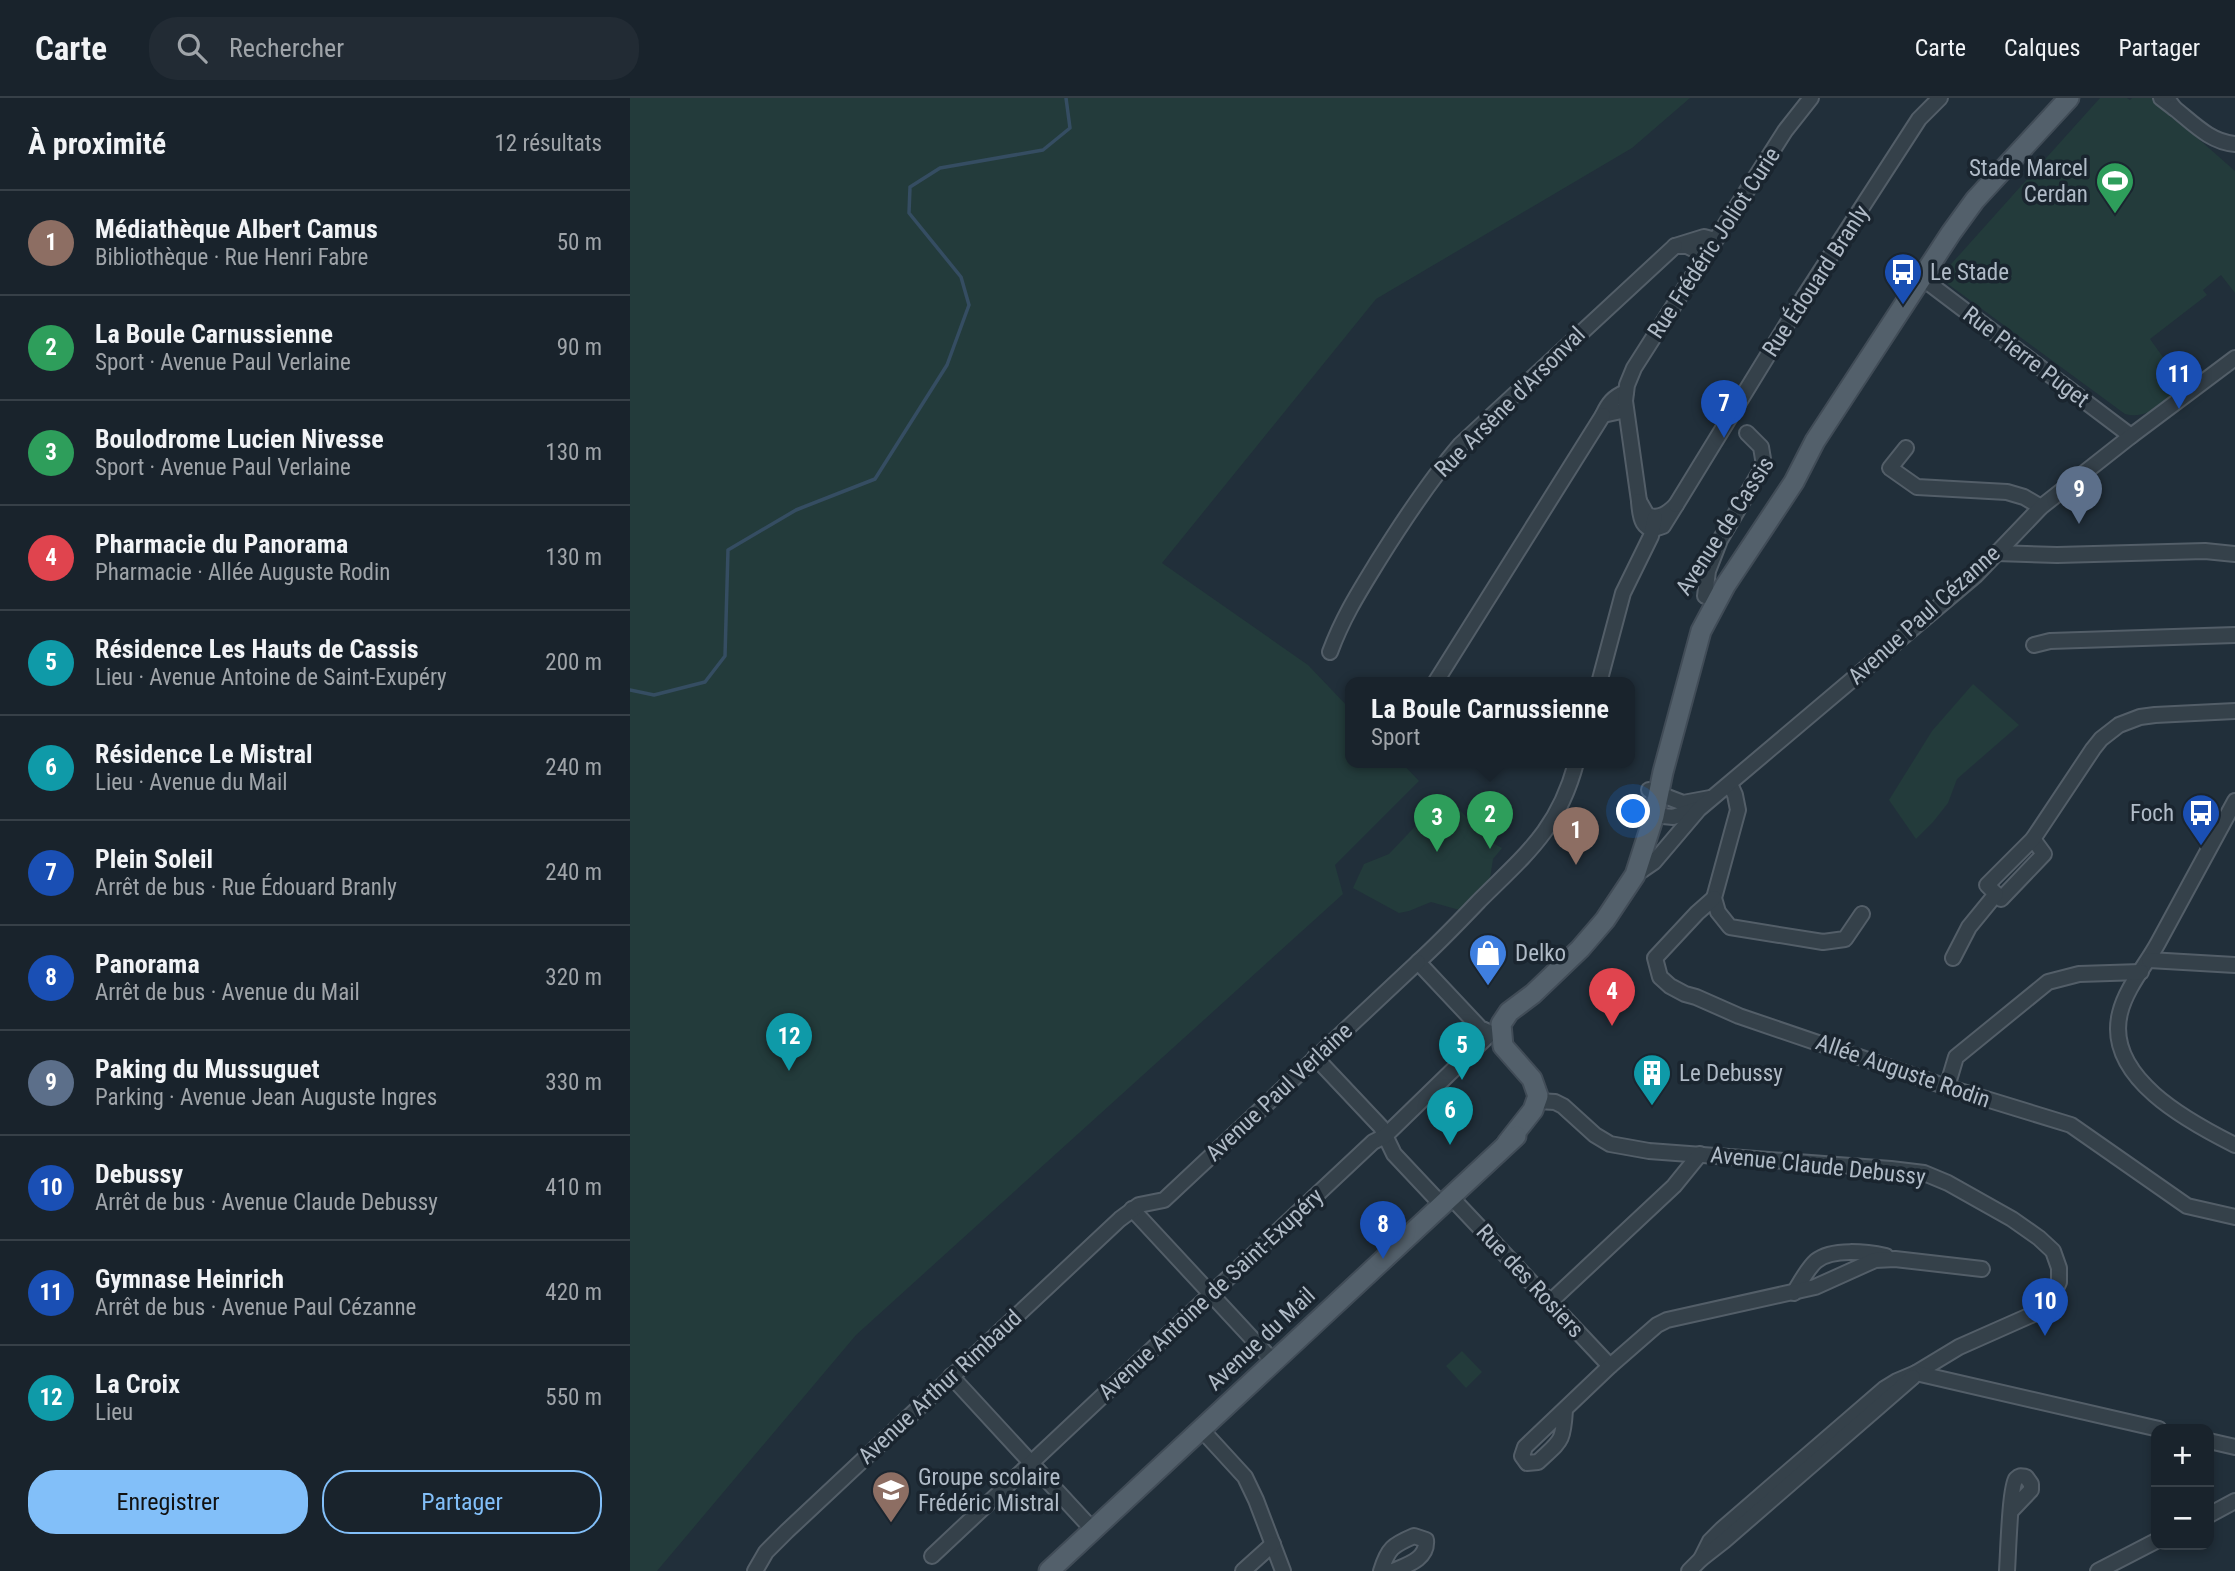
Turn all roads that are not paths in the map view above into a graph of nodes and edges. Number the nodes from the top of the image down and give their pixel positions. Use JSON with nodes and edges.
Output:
{"nodes":[{"id":1,"x":1811,"y":98,"type":"edge"},
{"id":2,"x":1940,"y":98,"type":"edge"},
{"id":3,"x":2069,"y":98,"type":"edge"},
{"id":4,"x":2161,"y":98,"type":"edge"},
{"id":5,"x":2170,"y":103,"type":"edge"},
{"id":6,"x":2235,"y":144,"type":"edge"},
{"id":7,"x":1714,"y":240,"type":"junction"},
{"id":8,"x":1675,"y":246,"type":"junction"},
{"id":9,"x":1705,"y":256,"type":"junction"},
{"id":10,"x":1922,"y":278,"type":"junction"},
{"id":11,"x":2235,"y":358,"type":"edge"},
{"id":12,"x":1626,"y":392,"type":"junction"},
{"id":13,"x":1626,"y":410,"type":"junction"},
{"id":14,"x":1603,"y":415,"type":"junction"},
{"id":15,"x":1728,"y":420,"type":"junction"},
{"id":16,"x":2131,"y":436,"type":"junction"},
{"id":17,"x":1815,"y":441,"type":"junction"},
{"id":18,"x":1906,"y":448,"type":"dead end"},
{"id":19,"x":2041,"y":507,"type":"junction"},
{"id":20,"x":1654,"y":523,"type":"junction"},
{"id":21,"x":1996,"y":553,"type":"junction"},
{"id":22,"x":2235,"y":554,"type":"edge"},
{"id":23,"x":1721,"y":570,"type":"junction"},
{"id":24,"x":2235,"y":635,"type":"edge"},
{"id":25,"x":2034,"y":645,"type":"dead end"},
{"id":26,"x":1329,"y":652,"type":"dead end"},
{"id":27,"x":1439,"y":677,"type":"edge"},
{"id":28,"x":1601,"y":677,"type":"edge"},
{"id":29,"x":2235,"y":711,"type":"edge"},
{"id":30,"x":1574,"y":768,"type":"edge"},
{"id":31,"x":1730,"y":784,"type":"junction"},
{"id":32,"x":1654,"y":791,"type":"junction"},
{"id":33,"x":1715,"y":797,"type":"junction"},
{"id":34,"x":2235,"y":801,"type":"edge"},
{"id":35,"x":1699,"y":809,"type":"junction"},
{"id":36,"x":1649,"y":815,"type":"junction"},
{"id":37,"x":1630,"y":882,"type":"junction"},
{"id":38,"x":1714,"y":898,"type":"junction"},
{"id":39,"x":1862,"y":914,"type":"dead end"},
{"id":40,"x":1953,"y":958,"type":"dead end"},
{"id":41,"x":1418,"y":962,"type":"junction"},
{"id":42,"x":2235,"y":965,"type":"edge"},
{"id":43,"x":2145,"y":966,"type":"junction"},
{"id":44,"x":1500,"y":1033,"type":"junction"},
{"id":45,"x":1315,"y":1057,"type":"junction"},
{"id":46,"x":1947,"y":1087,"type":"junction"},
{"id":47,"x":1542,"y":1101,"type":"junction"},
{"id":48,"x":1391,"y":1135,"type":"junction"},
{"id":49,"x":2235,"y":1145,"type":"edge"},
{"id":50,"x":1700,"y":1154,"type":"junction"},
{"id":51,"x":1446,"y":1200,"type":"junction"},
{"id":52,"x":1137,"y":1214,"type":"junction"},
{"id":53,"x":2235,"y":1217,"type":"edge"},
{"id":54,"x":1895,"y":1259,"type":"junction"},
{"id":55,"x":1982,"y":1269,"type":"dead end"},
{"id":56,"x":1794,"y":1293,"type":"junction"},
{"id":57,"x":1211,"y":1294,"type":"junction"},
{"id":58,"x":1550,"y":1302,"type":"junction"},
{"id":59,"x":1273,"y":1361,"type":"junction"},
{"id":60,"x":1610,"y":1366,"type":"junction"},
{"id":61,"x":1916,"y":1373,"type":"junction"},
{"id":62,"x":951,"y":1376,"type":"junction"},
{"id":63,"x":1565,"y":1410,"type":"dead end"},
{"id":64,"x":2151,"y":1427,"type":"edge"},
{"id":65,"x":1201,"y":1429,"type":"junction"},
{"id":66,"x":2214,"y":1442,"type":"edge"},
{"id":67,"x":2235,"y":1447,"type":"edge"},
{"id":68,"x":1032,"y":1464,"type":"junction"},
{"id":69,"x":2235,"y":1502,"type":"edge"},
{"id":70,"x":2011,"y":1511,"type":"dead end"},
{"id":71,"x":2214,"y":1512,"type":"edge"},
{"id":72,"x":1093,"y":1530,"type":"junction"},
{"id":73,"x":1273,"y":1544,"type":"junction"},
{"id":74,"x":2151,"y":1544,"type":"edge"},
{"id":75,"x":932,"y":1556,"type":"dead end"},
{"id":76,"x":755,"y":1571,"type":"edge"},
{"id":77,"x":1049,"y":1571,"type":"edge"},
{"id":78,"x":1243,"y":1571,"type":"edge"},
{"id":79,"x":1283,"y":1571,"type":"edge"},
{"id":80,"x":1381,"y":1571,"type":"edge"},
{"id":81,"x":1393,"y":1571,"type":"edge"},
{"id":82,"x":1689,"y":1571,"type":"edge"},
{"id":83,"x":2007,"y":1571,"type":"edge"},
{"id":84,"x":2098,"y":1571,"type":"edge"}],
"edges":[{"from":1,"to":7,"type":"street","name":"Rue Frédéric Joliot Curie"},
{"from":2,"to":15,"type":"street","name":"Rue Édouard Branly"},
{"from":3,"to":10,"type":"main road","name":"Avenue de Cassis"},
{"from":4,"to":5,"type":"street"},
{"from":5,"to":6,"type":"street"},
{"from":7,"to":8,"type":"street","name":"Rue Arsène d'Arsonval"},
{"from":7,"to":9,"type":"street","name":"Rue Frédéric Joliot Curie"},
{"from":8,"to":9,"type":"street"},
{"from":8,"to":26,"type":"street","name":"Rue Arsène d'Arsonval"},
{"from":9,"to":12,"type":"street","name":"Rue Frédéric Joliot Curie"},
{"from":10,"to":16,"type":"street","name":"Rue Pierre Puget"},
{"from":10,"to":17,"type":"main road","name":"Avenue de Cassis"},
{"from":11,"to":16,"type":"street","name":"Avenue Paul Cézanne"},
{"from":12,"to":13,"type":"street","name":"Rue Frédéric Joliot Curie"},
{"from":12,"to":14,"type":"street","name":"Rue Frédéric Joliot Curie"},
{"from":13,"to":14,"type":"street"},
{"from":13,"to":20,"type":"street","name":"Rue Frédéric Joliot Curie"},
{"from":14,"to":27,"type":"street","name":"Rue Frédéric Joliot Curie"},
{"from":15,"to":20,"type":"street","name":"Rue Édouard Branly"},
{"from":15,"to":23,"type":"street"},
{"from":16,"to":19,"type":"street","name":"Avenue Paul Cézanne"},
{"from":17,"to":23,"type":"main road","name":"Avenue de Cassis"},
{"from":17,"to":23,"type":"main road","name":"Avenue de Cassis"},
{"from":18,"to":19,"type":"street"},
{"from":19,"to":21,"type":"street","name":"Avenue Paul Cézanne"},
{"from":20,"to":28,"type":"street","name":"Rue Édouard Branly"},
{"from":21,"to":22,"type":"street"},
{"from":21,"to":31,"type":"street","name":"Avenue Paul Cézanne"},
{"from":23,"to":32,"type":"main road","name":"Avenue de Cassis"},
{"from":23,"to":32,"type":"main road","name":"Avenue de Cassis"},
{"from":24,"to":25,"type":"street"},
{"from":29,"to":40,"type":"street"},
{"from":30,"to":41,"type":"street","name":"Avenue Paul Verlaine"},
{"from":31,"to":33,"type":"street","name":"Avenue Paul Cézanne"},
{"from":31,"to":38,"type":"street"},
{"from":32,"to":33,"type":"street"},
{"from":32,"to":36,"type":"main road","name":"Avenue de Cassis"},
{"from":33,"to":35,"type":"street","name":"Avenue Paul Cézanne"},
{"from":34,"to":43,"type":"street"},
{"from":35,"to":36,"type":"street","name":"Avenue Paul Cézanne"},
{"from":35,"to":37,"type":"street","name":"Avenue Paul Cézanne"},
{"from":36,"to":37,"type":"main road","name":"Avenue de Cassis"},
{"from":37,"to":44,"type":"main road","name":"Avenue de Cassis"},
{"from":38,"to":39,"type":"street"},
{"from":38,"to":46,"type":"street","name":"Allée Auguste Rodin"},
{"from":41,"to":44,"type":"street"},
{"from":41,"to":45,"type":"street","name":"Avenue Paul Verlaine"},
{"from":42,"to":43,"type":"street"},
{"from":43,"to":46,"type":"street"},
{"from":43,"to":49,"type":"street"},
{"from":44,"to":47,"type":"main road"},
{"from":44,"to":48,"type":"street","name":"Avenue Antoine de Saint-Exupéry"},
{"from":45,"to":48,"type":"street","name":"Rue des Rosiers"},
{"from":45,"to":52,"type":"street","name":"Avenue Paul Verlaine"},
{"from":46,"to":53,"type":"street","name":"Allée Auguste Rodin"},
{"from":47,"to":50,"type":"street","name":"Avenue Claude Debussy"},
{"from":47,"to":51,"type":"main road","name":"Avenue du Mail"},
{"from":48,"to":51,"type":"street","name":"Rue des Rosiers"},
{"from":48,"to":57,"type":"street","name":"Avenue Antoine de Saint-Exupéry"},
{"from":50,"to":58,"type":"street"},
{"from":50,"to":61,"type":"street","name":"Avenue Claude Debussy"},
{"from":51,"to":58,"type":"street","name":"Rue des Rosiers"},
{"from":51,"to":59,"type":"main road","name":"Avenue du Mail"},
{"from":52,"to":57,"type":"street"},
{"from":52,"to":62,"type":"street","name":"Avenue Arthur Rimbaud"},
{"from":54,"to":55,"type":"street"},
{"from":54,"to":56,"type":"street"},
{"from":54,"to":56,"type":"street"},
{"from":56,"to":60,"type":"street"},
{"from":57,"to":59,"type":"street"},
{"from":57,"to":68,"type":"street","name":"Avenue Antoine de Saint-Exupéry"},
{"from":58,"to":60,"type":"street","name":"Rue des Rosiers"},
{"from":59,"to":65,"type":"main road","name":"Avenue du Mail"},
{"from":60,"to":63,"type":"street"},
{"from":61,"to":64,"type":"street"},
{"from":61,"to":82,"type":"street","name":"Avenue Claude Debussy"},
{"from":62,"to":68,"type":"street"},
{"from":62,"to":76,"type":"street","name":"Avenue Arthur Rimbaud"},
{"from":65,"to":72,"type":"main road","name":"Avenue du Mail"},
{"from":65,"to":73,"type":"street"},
{"from":66,"to":67,"type":"street"},
{"from":68,"to":72,"type":"street"},
{"from":68,"to":75,"type":"street","name":"Avenue Antoine de Saint-Exupéry"},
{"from":69,"to":71,"type":"street"},
{"from":70,"to":83,"type":"street"},
{"from":72,"to":77,"type":"main road","name":"Avenue du Mail"},
{"from":73,"to":78,"type":"street"},
{"from":73,"to":79,"type":"street"},
{"from":74,"to":84,"type":"street"},
{"from":80,"to":81,"type":"street"}]}
